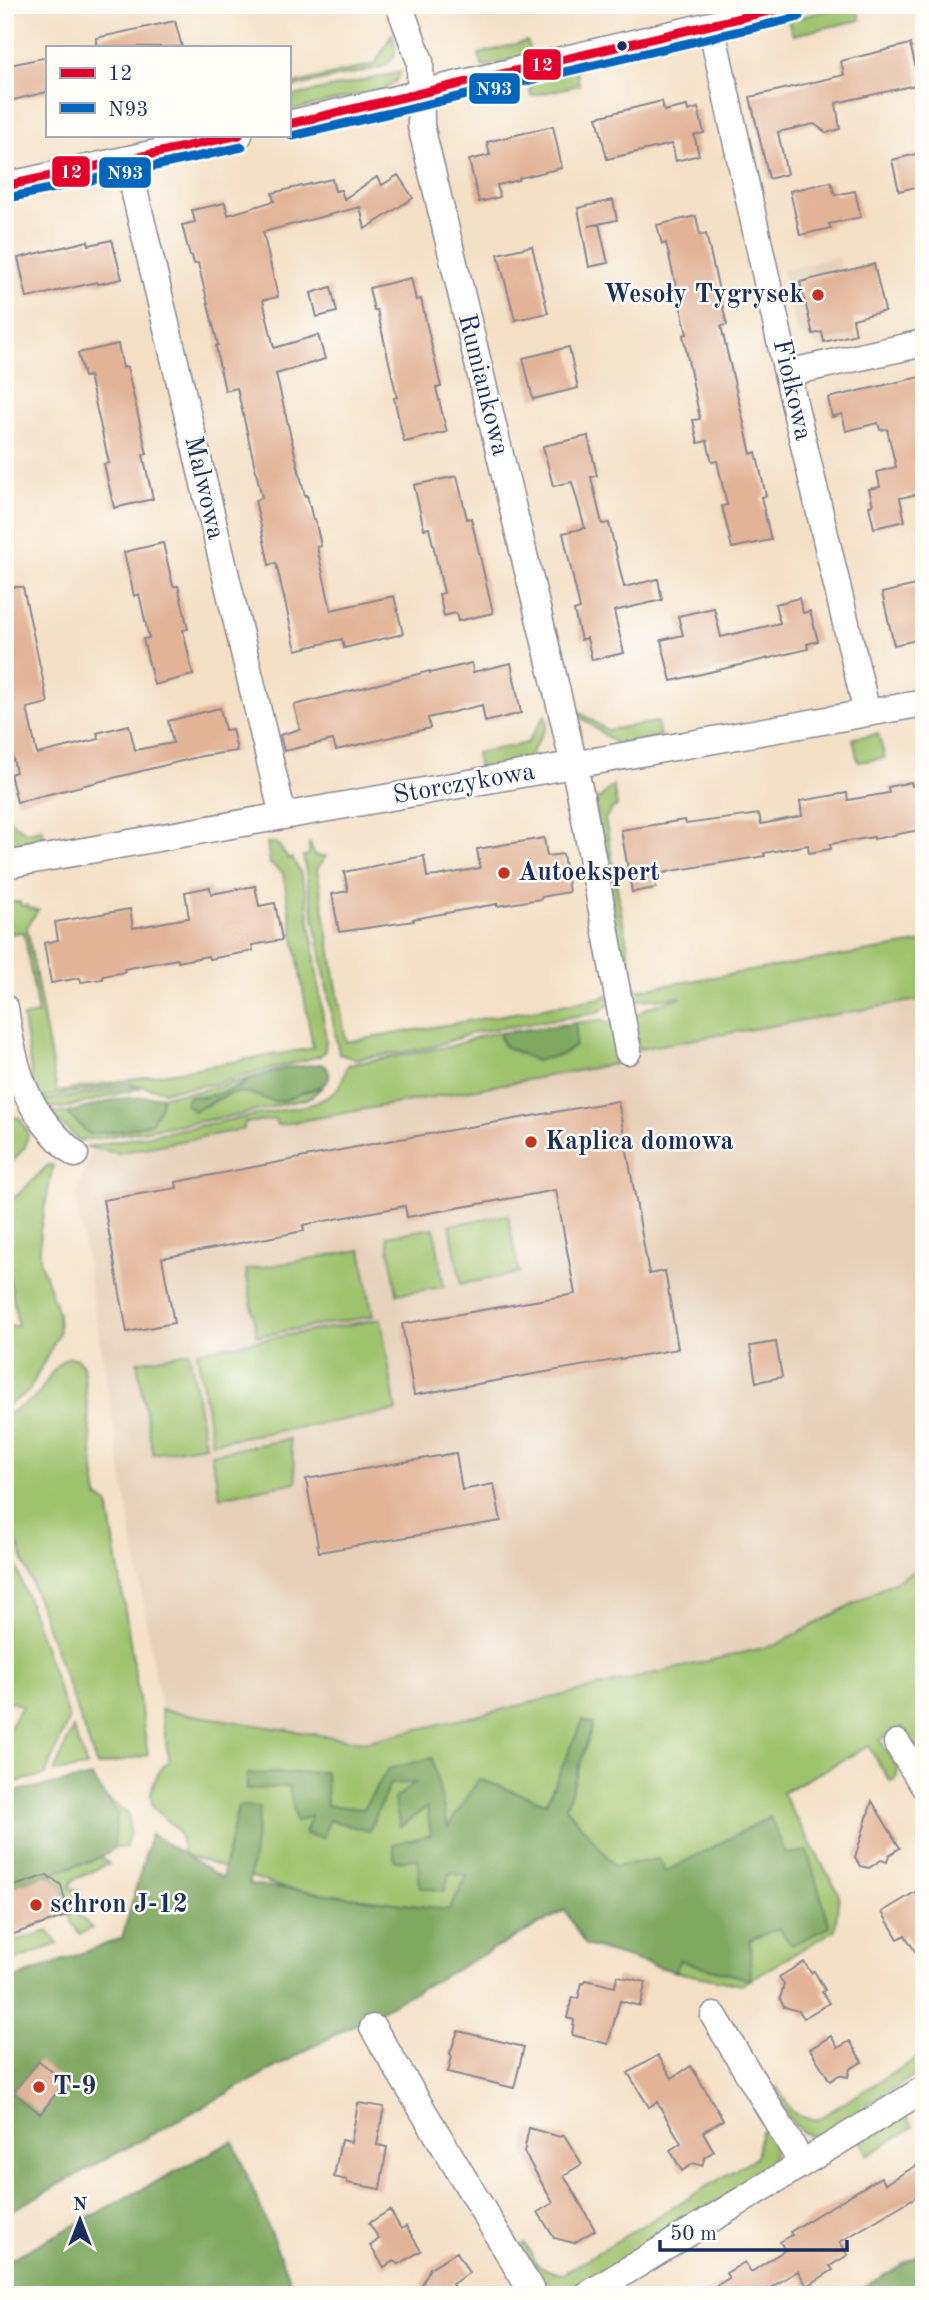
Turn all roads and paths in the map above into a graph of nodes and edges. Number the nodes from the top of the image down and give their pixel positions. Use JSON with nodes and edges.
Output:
{"nodes":[{"id":1,"x":399,"y":5,"type":"edge"},
{"id":2,"x":796,"y":5,"type":"edge"},
{"id":3,"x":711,"y":25,"type":"junction"},
{"id":4,"x":420,"y":95,"type":"junction"},
{"id":5,"x":290,"y":124,"type":"edge"},
{"id":6,"x":235,"y":136,"type":"edge"},
{"id":7,"x":127,"y":160,"type":"junction"},
{"id":8,"x":5,"y":186,"type":"edge"},
{"id":9,"x":924,"y":343,"type":"edge"},
{"id":10,"x":787,"y":373,"type":"junction"},
{"id":11,"x":924,"y":703,"type":"edge"},
{"id":12,"x":867,"y":713,"type":"junction"},
{"id":13,"x":573,"y":765,"type":"junction"},
{"id":14,"x":283,"y":816,"type":"junction"},
{"id":15,"x":5,"y":865,"type":"edge"},
{"id":16,"x":5,"y":1008,"type":"edge"},
{"id":17,"x":628,"y":1051,"type":"dead end"},
{"id":18,"x":75,"y":1154,"type":"dead end"},
{"id":19,"x":897,"y":1743,"type":"dead end"},
{"id":20,"x":924,"y":1786,"type":"edge"},
{"id":21,"x":713,"y":2015,"type":"dead end"},
{"id":22,"x":373,"y":2028,"type":"dead end"},
{"id":23,"x":924,"y":2089,"type":"edge"},
{"id":24,"x":802,"y":2163,"type":"junction"},
{"id":25,"x":534,"y":2295,"type":"edge"},
{"id":26,"x":587,"y":2295,"type":"edge"}],
"edges":[{"from":1,"to":4,"type":"street","name":"Rumiankowa"},
{"from":2,"to":3,"type":"street"},
{"from":3,"to":4,"type":"street"},
{"from":3,"to":10,"type":"street","name":"Fiołkowa"},
{"from":4,"to":5,"type":"street"},
{"from":4,"to":13,"type":"street","name":"Rumiankowa"},
{"from":6,"to":7,"type":"street"},
{"from":7,"to":8,"type":"street"},
{"from":7,"to":14,"type":"street","name":"Malwowa"},
{"from":9,"to":10,"type":"street"},
{"from":10,"to":12,"type":"street","name":"Fiołkowa"},
{"from":11,"to":12,"type":"street","name":"Storczykowa"},
{"from":12,"to":13,"type":"street","name":"Storczykowa"},
{"from":13,"to":14,"type":"street","name":"Storczykowa"},
{"from":13,"to":17,"type":"street","name":"Rumiankowa"},
{"from":14,"to":15,"type":"street","name":"Storczykowa"},
{"from":16,"to":18,"type":"street"},
{"from":19,"to":20,"type":"street"},
{"from":21,"to":24,"type":"street"},
{"from":22,"to":25,"type":"street"},
{"from":23,"to":24,"type":"street"},
{"from":24,"to":26,"type":"street"}]}
